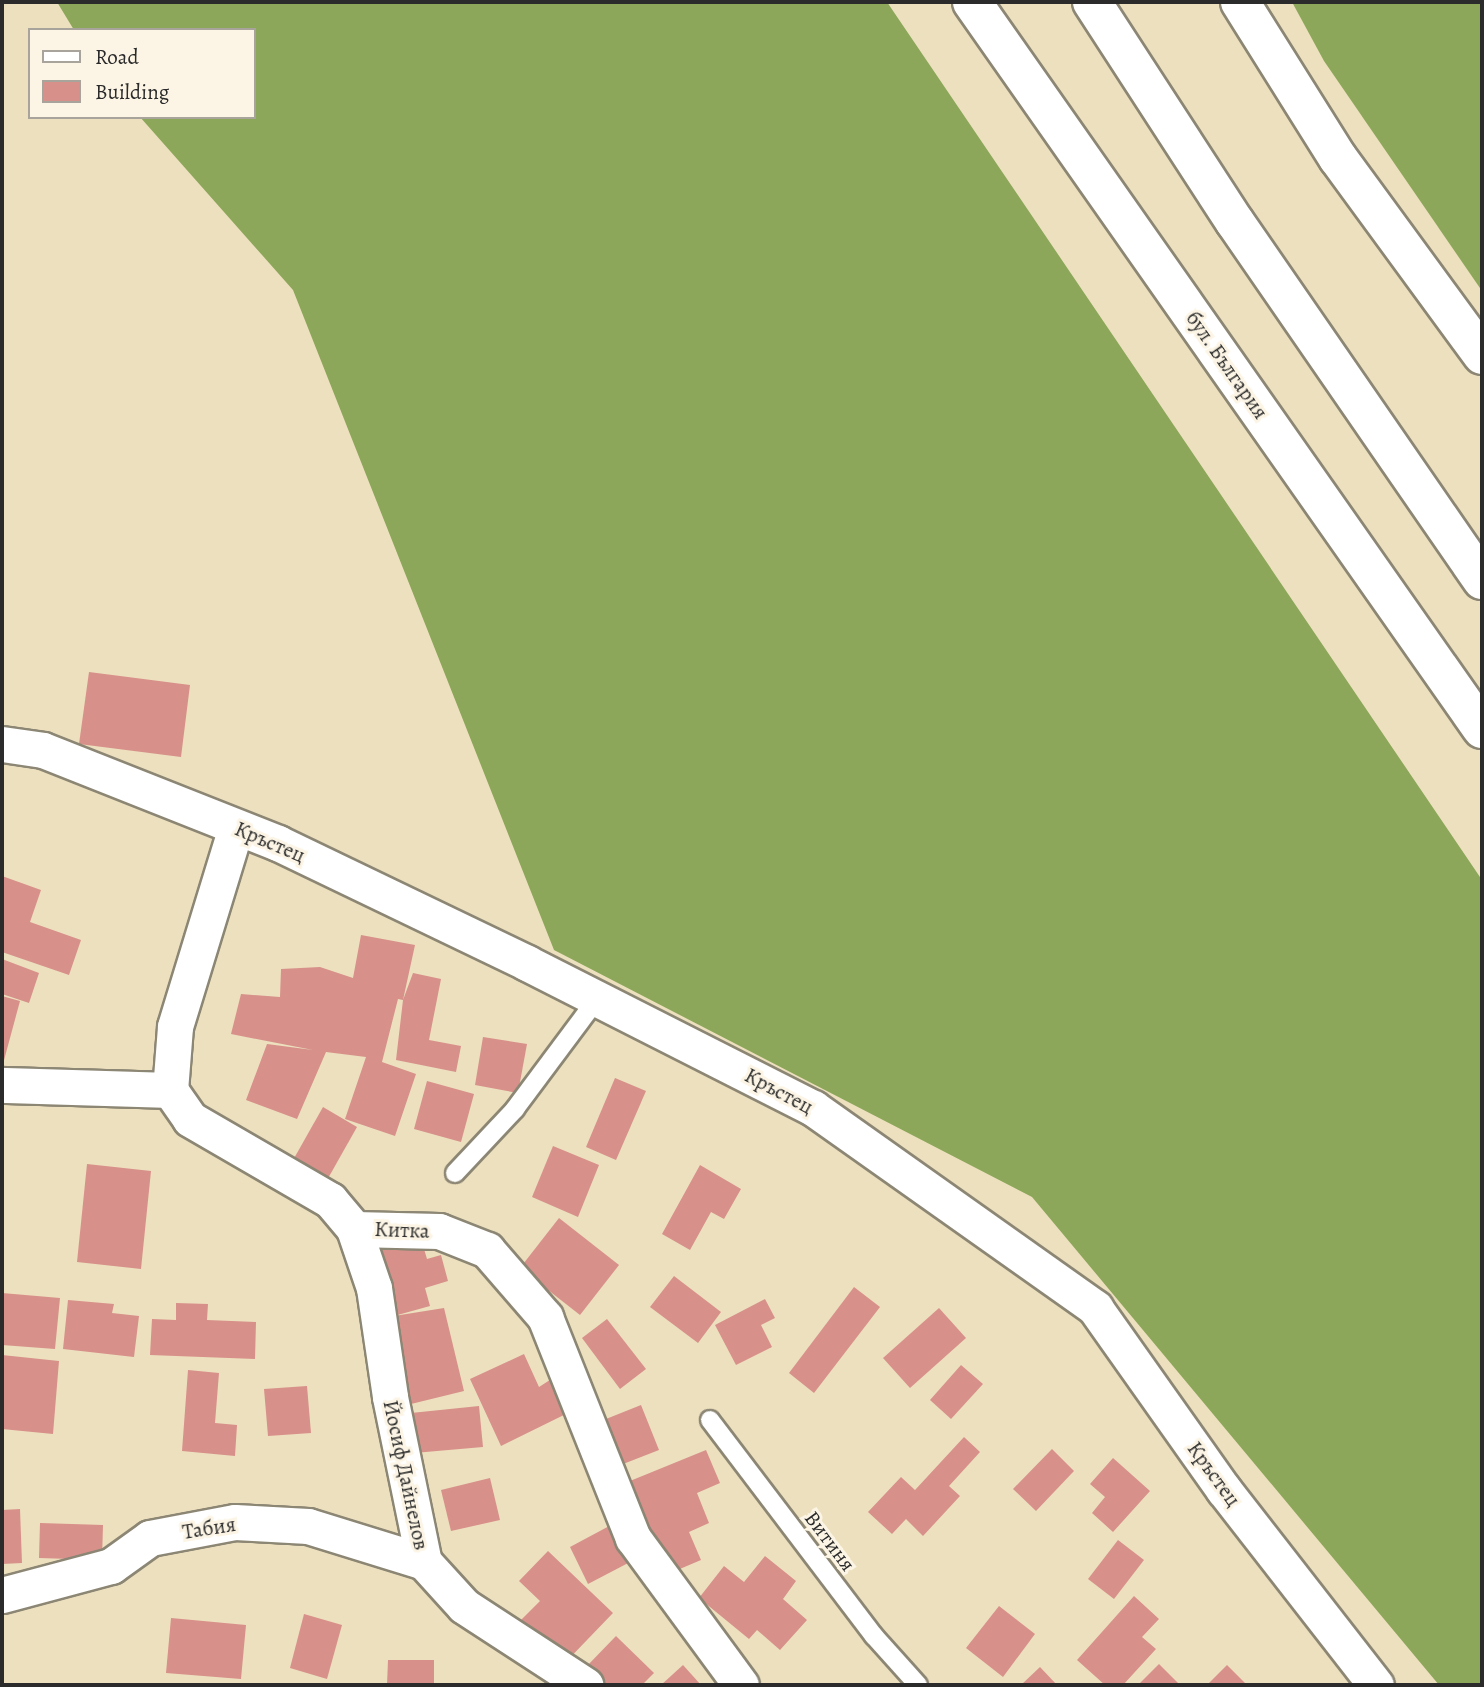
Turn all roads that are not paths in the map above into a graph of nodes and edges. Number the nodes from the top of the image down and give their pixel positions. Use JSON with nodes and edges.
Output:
{"nodes":[{"id":1,"x":972,"y":2,"type":"edge"},
{"id":2,"x":1092,"y":2,"type":"edge"},
{"id":3,"x":1240,"y":2,"type":"edge"},
{"id":4,"x":1482,"y":355,"type":"edge"},
{"id":5,"x":1482,"y":580,"type":"edge"},
{"id":6,"x":1482,"y":729,"type":"edge"},
{"id":7,"x":2,"y":744,"type":"edge"},
{"id":8,"x":236,"y":827,"type":"junction"},
{"id":9,"x":597,"y":999,"type":"junction"},
{"id":10,"x":2,"y":1085,"type":"edge"},
{"id":11,"x":170,"y":1090,"type":"junction"},
{"id":12,"x":455,"y":1173,"type":"dead end"},
{"id":13,"x":354,"y":1229,"type":"junction"},
{"id":14,"x":710,"y":1420,"type":"dead end"},
{"id":15,"x":424,"y":1562,"type":"junction"},
{"id":16,"x":2,"y":1595,"type":"edge"},
{"id":17,"x":586,"y":1685,"type":"edge"},
{"id":18,"x":741,"y":1685,"type":"edge"},
{"id":19,"x":918,"y":1685,"type":"edge"},
{"id":20,"x":1376,"y":1685,"type":"edge"}],
"edges":[{"from":1,"to":6,"type":"highway","name":"бул. България"},
{"from":2,"to":5,"type":"highway"},
{"from":3,"to":4,"type":"highway"},
{"from":7,"to":8,"type":"street","name":"Кръстец"},
{"from":8,"to":9,"type":"street","name":"Кръстец"},
{"from":8,"to":11,"type":"street"},
{"from":9,"to":12,"type":"lane"},
{"from":9,"to":20,"type":"street","name":"Кръстец"},
{"from":10,"to":11,"type":"street"},
{"from":11,"to":13,"type":"street","name":"Китка"},
{"from":13,"to":15,"type":"street","name":"Йосиф Дайнелов"},
{"from":13,"to":18,"type":"street","name":"Китка"},
{"from":14,"to":19,"type":"lane","name":"Витиня"},
{"from":15,"to":16,"type":"street","name":"Табия"},
{"from":15,"to":17,"type":"street","name":"Йосиф Дайнелов"}]}
